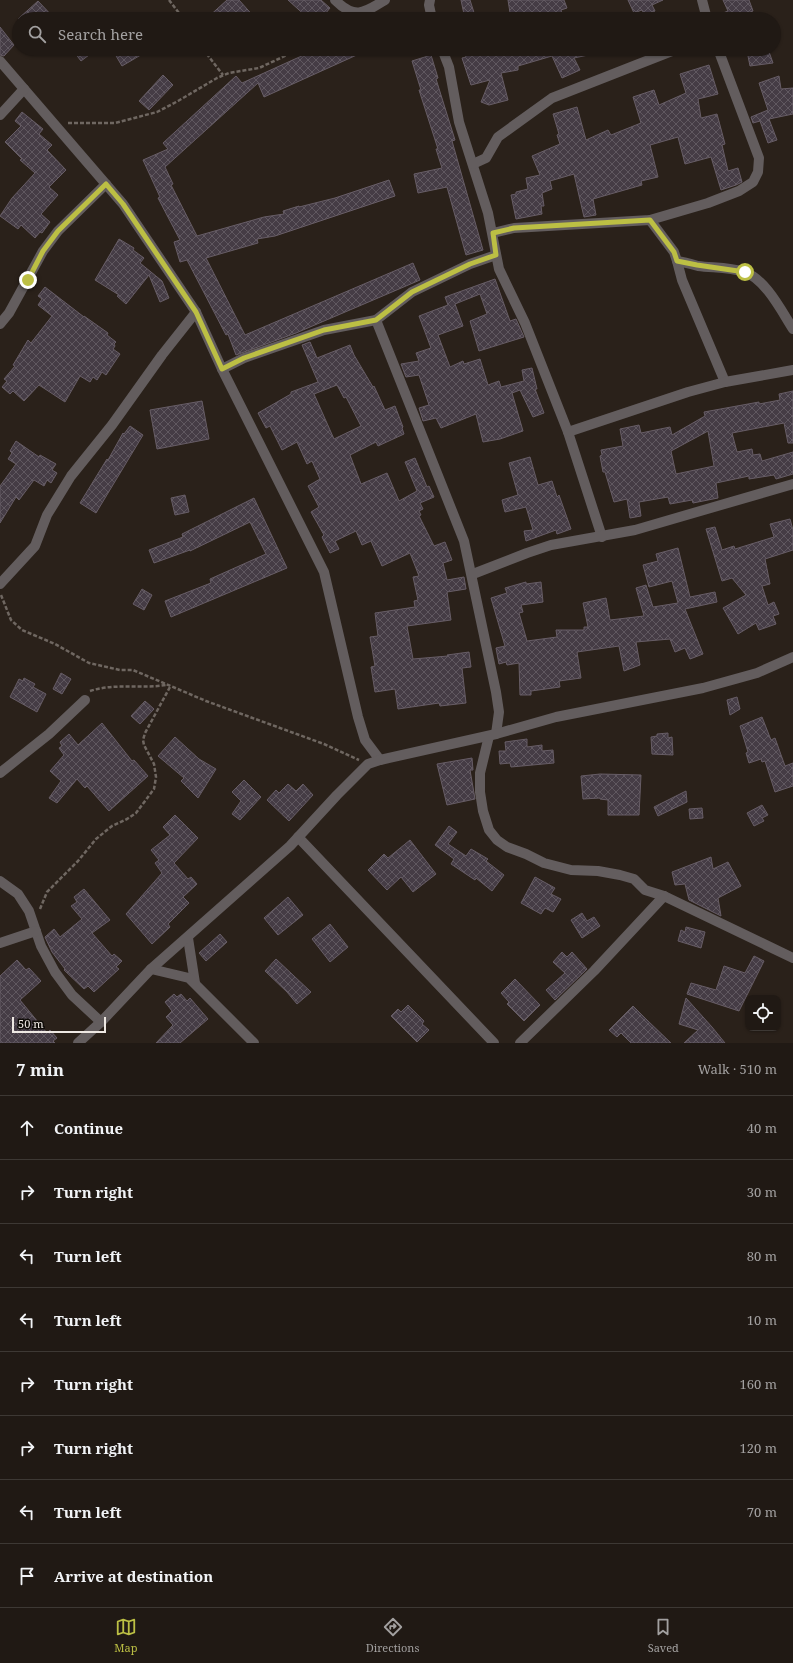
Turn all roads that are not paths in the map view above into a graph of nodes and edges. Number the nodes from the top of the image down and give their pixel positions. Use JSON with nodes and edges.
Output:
{"nodes":[{"id":1,"x":335,"y":0,"type":"edge"},
{"id":2,"x":385,"y":0,"type":"edge"},
{"id":3,"x":430,"y":0,"type":"edge"},
{"id":4,"x":702,"y":0,"type":"edge"},
{"id":5,"x":353,"y":12,"type":"edge"},
{"id":6,"x":361,"y":12,"type":"edge"},
{"id":7,"x":430,"y":12,"type":"edge"},
{"id":8,"x":705,"y":12,"type":"edge"},
{"id":9,"x":444,"y":56,"type":"edge"},
{"id":10,"x":659,"y":56,"type":"edge"},
{"id":11,"x":721,"y":56,"type":"edge"},
{"id":12,"x":0,"y":61,"type":"edge"},
{"id":13,"x":24,"y":89,"type":"junction"},
{"id":14,"x":0,"y":115,"type":"edge"},
{"id":15,"x":473,"y":164,"type":"junction"},
{"id":16,"x":106,"y":184,"type":"junction"},
{"id":17,"x":650,"y":220,"type":"junction"},
{"id":18,"x":493,"y":233,"type":"junction"},
{"id":19,"x":496,"y":255,"type":"junction"},
{"id":20,"x":677,"y":261,"type":"junction"},
{"id":21,"x":196,"y":312,"type":"junction"},
{"id":22,"x":376,"y":320,"type":"junction"},
{"id":23,"x":0,"y":324,"type":"edge"},
{"id":24,"x":793,"y":330,"type":"edge"},
{"id":25,"x":222,"y":369,"type":"junction"},
{"id":26,"x":793,"y":370,"type":"edge"},
{"id":27,"x":725,"y":382,"type":"junction"},
{"id":28,"x":568,"y":432,"type":"junction"},
{"id":29,"x":793,"y":484,"type":"edge"},
{"id":30,"x":602,"y":537,"type":"junction"},
{"id":31,"x":473,"y":574,"type":"junction"},
{"id":32,"x":0,"y":584,"type":"edge"},
{"id":33,"x":793,"y":657,"type":"edge"},
{"id":34,"x":85,"y":700,"type":"road end"},
{"id":35,"x":492,"y":735,"type":"junction"},
{"id":36,"x":380,"y":760,"type":"junction"},
{"id":37,"x":0,"y":773,"type":"edge"},
{"id":38,"x":298,"y":837,"type":"junction"},
{"id":39,"x":0,"y":881,"type":"edge"},
{"id":40,"x":664,"y":896,"type":"junction"},
{"id":41,"x":35,"y":927,"type":"junction"},
{"id":42,"x":188,"y":938,"type":"junction"},
{"id":43,"x":0,"y":943,"type":"edge"},
{"id":44,"x":793,"y":958,"type":"edge"},
{"id":45,"x":151,"y":969,"type":"junction"},
{"id":46,"x":195,"y":983,"type":"junction"},
{"id":47,"x":101,"y":1022,"type":"junction"},
{"id":48,"x":78,"y":1043,"type":"edge"},
{"id":49,"x":254,"y":1043,"type":"edge"},
{"id":50,"x":494,"y":1043,"type":"edge"},
{"id":51,"x":520,"y":1043,"type":"edge"}],
"edges":[{"from":1,"to":5,"type":"street"},
{"from":2,"to":6,"type":"street"},
{"from":3,"to":7,"type":"street"},
{"from":4,"to":8,"type":"street"},
{"from":9,"to":15,"type":"street"},
{"from":10,"to":15,"type":"street"},
{"from":11,"to":17,"type":"street"},
{"from":12,"to":13,"type":"street"},
{"from":13,"to":14,"type":"street"},
{"from":13,"to":16,"type":"street"},
{"from":15,"to":18,"type":"street"},
{"from":16,"to":21,"type":"street"},
{"from":16,"to":23,"type":"street"},
{"from":17,"to":18,"type":"street"},
{"from":17,"to":20,"type":"street"},
{"from":18,"to":19,"type":"street"},
{"from":19,"to":22,"type":"street"},
{"from":19,"to":28,"type":"street"},
{"from":20,"to":24,"type":"street"},
{"from":20,"to":27,"type":"street"},
{"from":21,"to":25,"type":"street"},
{"from":21,"to":32,"type":"street"},
{"from":22,"to":25,"type":"street"},
{"from":22,"to":31,"type":"street"},
{"from":25,"to":36,"type":"street"},
{"from":26,"to":27,"type":"street"},
{"from":27,"to":28,"type":"street"},
{"from":28,"to":30,"type":"street"},
{"from":29,"to":30,"type":"street"},
{"from":30,"to":31,"type":"street"},
{"from":31,"to":35,"type":"street"},
{"from":33,"to":35,"type":"street"},
{"from":34,"to":37,"type":"street"},
{"from":35,"to":36,"type":"street"},
{"from":35,"to":40,"type":"street"},
{"from":36,"to":38,"type":"street"},
{"from":38,"to":42,"type":"street"},
{"from":38,"to":50,"type":"street"},
{"from":39,"to":41,"type":"street"},
{"from":40,"to":44,"type":"street"},
{"from":40,"to":51,"type":"street"},
{"from":41,"to":43,"type":"street"},
{"from":41,"to":47,"type":"street"},
{"from":42,"to":45,"type":"street"},
{"from":42,"to":46,"type":"street"},
{"from":45,"to":46,"type":"street"},
{"from":45,"to":47,"type":"street"},
{"from":46,"to":49,"type":"street"},
{"from":47,"to":48,"type":"street"}]}
